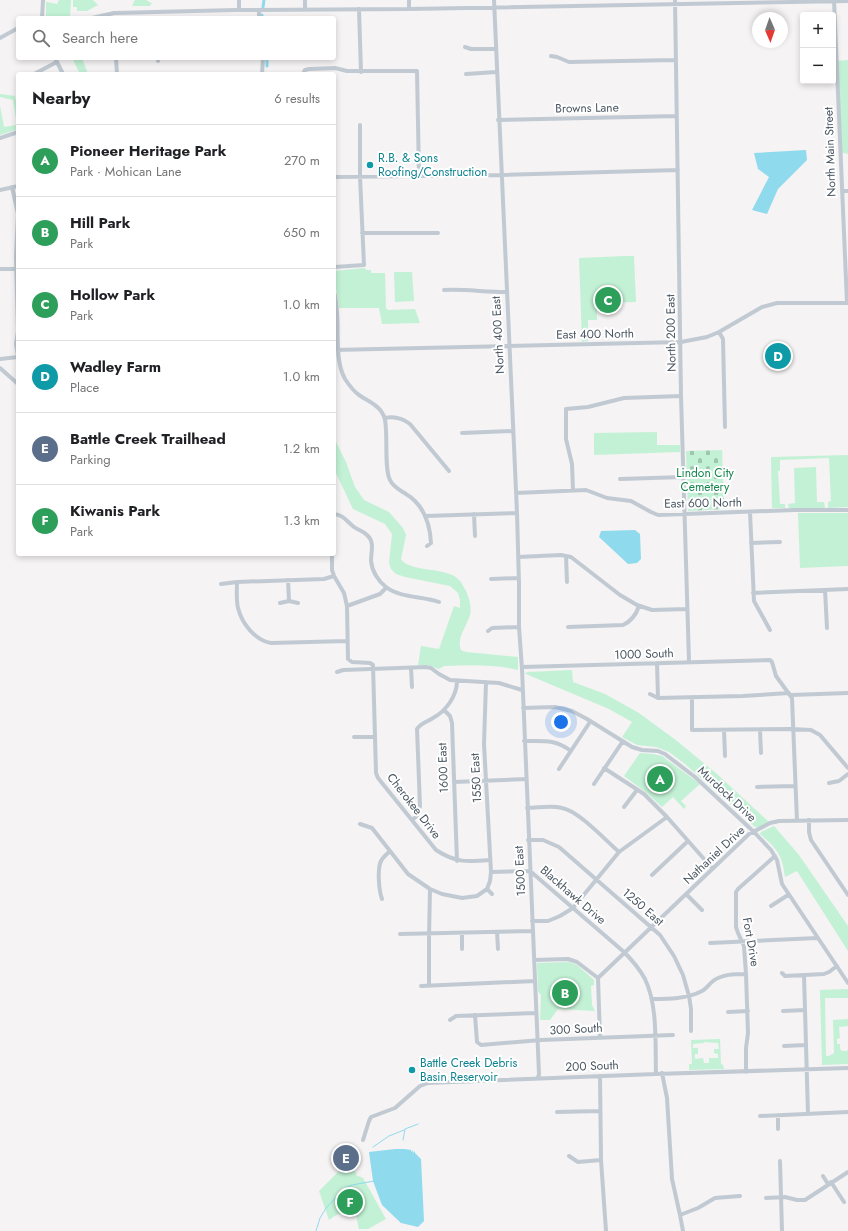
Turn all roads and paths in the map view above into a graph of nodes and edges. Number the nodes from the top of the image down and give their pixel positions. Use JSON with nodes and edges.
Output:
{"nodes":[{"id":1,"x":43,"y":0,"type":"edge"},
{"id":2,"x":239,"y":0,"type":"edge"},
{"id":3,"x":305,"y":0,"type":"edge"},
{"id":4,"x":409,"y":0,"type":"edge"},
{"id":5,"x":494,"y":0,"type":"edge"},
{"id":6,"x":834,"y":0,"type":"edge"},
{"id":7,"x":746,"y":1,"type":"edge"},
{"id":8,"x":848,"y":1,"type":"edge"},
{"id":9,"x":675,"y":2,"type":"edge"},
{"id":10,"x":494,"y":7,"type":"junction"},
{"id":11,"x":305,"y":9,"type":"junction"},
{"id":12,"x":359,"y":9,"type":"junction"},
{"id":13,"x":410,"y":9,"type":"junction"},
{"id":14,"x":239,"y":10,"type":"junction"},
{"id":15,"x":259,"y":10,"type":"junction"},
{"id":16,"x":156,"y":12,"type":"junction"},
{"id":17,"x":42,"y":16,"type":"edge"},
{"id":18,"x":114,"y":16,"type":"edge"},
{"id":19,"x":156,"y":16,"type":"edge"},
{"id":20,"x":259,"y":16,"type":"edge"},
{"id":21,"x":16,"y":29,"type":"edge"},
{"id":22,"x":0,"y":38,"type":"edge"},
{"id":23,"x":464,"y":47,"type":"dead end"},
{"id":24,"x":496,"y":49,"type":"junction"},
{"id":25,"x":552,"y":56,"type":"dead end"},
{"id":26,"x":56,"y":60,"type":"edge"},
{"id":27,"x":116,"y":60,"type":"edge"},
{"id":28,"x":263,"y":60,"type":"edge"},
{"id":29,"x":675,"y":60,"type":"junction"},
{"id":30,"x":37,"y":72,"type":"edge"},
{"id":31,"x":62,"y":72,"type":"edge"},
{"id":32,"x":117,"y":72,"type":"edge"},
{"id":33,"x":262,"y":72,"type":"edge"},
{"id":34,"x":304,"y":72,"type":"edge"},
{"id":35,"x":361,"y":72,"type":"junction"},
{"id":36,"x":496,"y":72,"type":"junction"},
{"id":37,"x":466,"y":74,"type":"dead end"},
{"id":38,"x":677,"y":116,"type":"junction"},
{"id":39,"x":498,"y":120,"type":"junction"},
{"id":40,"x":360,"y":125,"type":"dead end"},
{"id":41,"x":16,"y":133,"type":"edge"},
{"id":42,"x":0,"y":138,"type":"edge"},
{"id":43,"x":678,"y":170,"type":"junction"},
{"id":44,"x":501,"y":175,"type":"junction"},
{"id":45,"x":419,"y":176,"type":"junction"},
{"id":46,"x":336,"y":177,"type":"edge"},
{"id":47,"x":360,"y":177,"type":"junction"},
{"id":48,"x":16,"y":186,"type":"edge"},
{"id":49,"x":12,"y":187,"type":"junction"},
{"id":50,"x":0,"y":190,"type":"edge"},
{"id":51,"x":842,"y":191,"type":"junction"},
{"id":52,"x":848,"y":191,"type":"edge"},
{"id":53,"x":16,"y":205,"type":"edge"},
{"id":54,"x":362,"y":233,"type":"junction"},
{"id":55,"x":438,"y":233,"type":"dead end"},
{"id":56,"x":336,"y":267,"type":"edge"},
{"id":57,"x":0,"y":269,"type":"edge"},
{"id":58,"x":16,"y":269,"type":"edge"},
{"id":59,"x":444,"y":290,"type":"dead end"},
{"id":60,"x":506,"y":292,"type":"junction"},
{"id":61,"x":847,"y":303,"type":"edge"},
{"id":62,"x":336,"y":312,"type":"edge"},
{"id":63,"x":719,"y":332,"type":"junction"},
{"id":64,"x":681,"y":342,"type":"junction"},
{"id":65,"x":509,"y":346,"type":"junction"},
{"id":66,"x":339,"y":350,"type":"junction"},
{"id":67,"x":16,"y":356,"type":"edge"},
{"id":68,"x":0,"y":359,"type":"edge"},
{"id":69,"x":0,"y":368,"type":"edge"},
{"id":70,"x":16,"y":382,"type":"edge"},
{"id":71,"x":682,"y":396,"type":"junction"},
{"id":72,"x":385,"y":418,"type":"junction"},
{"id":73,"x":726,"y":427,"type":"dead end"},
{"id":74,"x":513,"y":431,"type":"junction"},
{"id":75,"x":462,"y":433,"type":"dead end"},
{"id":76,"x":449,"y":471,"type":"dead end"},
{"id":77,"x":684,"y":477,"type":"junction"},
{"id":78,"x":620,"y":479,"type":"dead end"},
{"id":79,"x":573,"y":490,"type":"junction"},
{"id":80,"x":516,"y":493,"type":"junction"},
{"id":81,"x":848,"y":510,"type":"edge"},
{"id":82,"x":750,"y":512,"type":"junction"},
{"id":83,"x":517,"y":513,"type":"junction"},
{"id":84,"x":474,"y":514,"type":"junction"},
{"id":85,"x":685,"y":514,"type":"junction"},
{"id":86,"x":336,"y":515,"type":"edge"},
{"id":87,"x":426,"y":516,"type":"junction"},
{"id":88,"x":475,"y":536,"type":"dead end"},
{"id":89,"x":780,"y":542,"type":"dead end"},
{"id":90,"x":751,"y":543,"type":"junction"},
{"id":91,"x":427,"y":546,"type":"dead end"},
{"id":92,"x":332,"y":556,"type":"edge"},
{"id":93,"x":566,"y":556,"type":"junction"},
{"id":94,"x":518,"y":557,"type":"junction"},
{"id":95,"x":334,"y":576,"type":"junction"},
{"id":96,"x":519,"y":578,"type":"junction"},
{"id":97,"x":491,"y":579,"type":"dead end"},
{"id":98,"x":288,"y":580,"type":"junction"},
{"id":99,"x":237,"y":582,"type":"junction"},
{"id":100,"x":567,"y":582,"type":"dead end"},
{"id":101,"x":221,"y":584,"type":"dead end"},
{"id":102,"x":386,"y":588,"type":"junction"},
{"id":103,"x":848,"y":589,"type":"edge"},
{"id":104,"x":825,"y":590,"type":"junction"},
{"id":105,"x":753,"y":593,"type":"junction"},
{"id":106,"x":289,"y":600,"type":"junction"},
{"id":107,"x":439,"y":602,"type":"dead end"},
{"id":108,"x":280,"y":603,"type":"dead end"},
{"id":109,"x":298,"y":603,"type":"dead end"},
{"id":110,"x":347,"y":606,"type":"junction"},
{"id":111,"x":639,"y":606,"type":"junction"},
{"id":112,"x":687,"y":609,"type":"junction"},
{"id":113,"x":519,"y":627,"type":"junction"},
{"id":114,"x":568,"y":627,"type":"dead end"},
{"id":115,"x":827,"y":628,"type":"dead end"},
{"id":116,"x":770,"y":630,"type":"dead end"},
{"id":117,"x":488,"y":631,"type":"dead end"},
{"id":118,"x":347,"y":641,"type":"junction"},
{"id":119,"x":521,"y":662,"type":"joint"},
{"id":120,"x":689,"y":662,"type":"junction"},
{"id":121,"x":657,"y":663,"type":"junction"},
{"id":122,"x":522,"y":667,"type":"junction"},
{"id":123,"x":411,"y":668,"type":"junction"},
{"id":124,"x":373,"y":669,"type":"junction"},
{"id":125,"x":337,"y":672,"type":"dead end"},
{"id":126,"x":457,"y":681,"type":"junction"},
{"id":127,"x":486,"y":682,"type":"junction"},
{"id":128,"x":412,"y":687,"type":"dead end"},
{"id":129,"x":522,"y":690,"type":"junction"},
{"id":130,"x":848,"y":693,"type":"edge"},
{"id":131,"x":650,"y":694,"type":"dead end"},
{"id":132,"x":790,"y":694,"type":"junction"},
{"id":133,"x":692,"y":697,"type":"junction"},
{"id":134,"x":658,"y":698,"type":"junction"},
{"id":135,"x":523,"y":708,"type":"junction"},
{"id":136,"x":444,"y":710,"type":"junction"},
{"id":137,"x":590,"y":722,"type":"junction"},
{"id":138,"x":793,"y":729,"type":"junction"},
{"id":139,"x":724,"y":730,"type":"junction"},
{"id":140,"x":760,"y":730,"type":"junction"},
{"id":141,"x":354,"y":737,"type":"dead end"},
{"id":142,"x":375,"y":737,"type":"junction"},
{"id":143,"x":524,"y":741,"type":"junction"},
{"id":144,"x":623,"y":741,"type":"junction"},
{"id":145,"x":571,"y":750,"type":"junction"},
{"id":146,"x":761,"y":753,"type":"dead end"},
{"id":147,"x":725,"y":756,"type":"dead end"},
{"id":148,"x":604,"y":768,"type":"junction"},
{"id":149,"x":848,"y":768,"type":"edge"},
{"id":150,"x":559,"y":769,"type":"dead end"},
{"id":151,"x":848,"y":774,"type":"edge"},
{"id":152,"x":526,"y":779,"type":"junction"},
{"id":153,"x":487,"y":780,"type":"junction"},
{"id":154,"x":454,"y":782,"type":"junction"},
{"id":155,"x":829,"y":783,"type":"dead end"},
{"id":156,"x":594,"y":784,"type":"dead end"},
{"id":157,"x":796,"y":786,"type":"junction"},
{"id":158,"x":757,"y":787,"type":"dead end"},
{"id":159,"x":637,"y":790,"type":"junction"},
{"id":160,"x":624,"y":807,"type":"dead end"},
{"id":161,"x":527,"y":808,"type":"junction"},
{"id":162,"x":667,"y":817,"type":"junction"},
{"id":163,"x":412,"y":820,"type":"junction"},
{"id":164,"x":797,"y":820,"type":"junction"},
{"id":165,"x":809,"y":820,"type":"junction"},
{"id":166,"x":848,"y":820,"type":"edge"},
{"id":167,"x":360,"y":824,"type":"dead end"},
{"id":168,"x":754,"y":832,"type":"junction"},
{"id":169,"x":528,"y":840,"type":"junction"},
{"id":170,"x":688,"y":842,"type":"junction"},
{"id":171,"x":390,"y":851,"type":"junction"},
{"id":172,"x":619,"y":852,"type":"junction"},
{"id":173,"x":775,"y":856,"type":"junction"},
{"id":174,"x":457,"y":860,"type":"junction"},
{"id":175,"x":490,"y":860,"type":"junction"},
{"id":176,"x":712,"y":868,"type":"junction"},
{"id":177,"x":530,"y":871,"type":"junction"},
{"id":178,"x":491,"y":872,"type":"junction"},
{"id":179,"x":652,"y":875,"type":"dead end"},
{"id":180,"x":596,"y":879,"type":"junction"},
{"id":181,"x":430,"y":889,"type":"junction"},
{"id":182,"x":488,"y":889,"type":"junction"},
{"id":183,"x":492,"y":894,"type":"dead end"},
{"id":184,"x":686,"y":894,"type":"junction"},
{"id":185,"x":788,"y":895,"type":"junction"},
{"id":186,"x":848,"y":895,"type":"edge"},
{"id":187,"x":382,"y":899,"type":"dead end"},
{"id":188,"x":771,"y":906,"type":"dead end"},
{"id":189,"x":573,"y":908,"type":"junction"},
{"id":190,"x":702,"y":910,"type":"dead end"},
{"id":191,"x":532,"y":921,"type":"junction"},
{"id":192,"x":652,"y":927,"type":"junction"},
{"id":193,"x":533,"y":931,"type":"junction"},
{"id":194,"x":497,"y":932,"type":"junction"},
{"id":195,"x":429,"y":933,"type":"junction"},
{"id":196,"x":462,"y":933,"type":"junction"},
{"id":197,"x":400,"y":934,"type":"dead end"},
{"id":198,"x":817,"y":938,"type":"junction"},
{"id":199,"x":742,"y":942,"type":"junction"},
{"id":200,"x":710,"y":943,"type":"dead end"},
{"id":201,"x":498,"y":948,"type":"dead end"},
{"id":202,"x":462,"y":949,"type":"dead end"},
{"id":203,"x":624,"y":952,"type":"junction"},
{"id":204,"x":534,"y":960,"type":"junction"},
{"id":205,"x":837,"y":966,"type":"junction"},
{"id":206,"x":782,"y":973,"type":"dead end"},
{"id":207,"x":746,"y":974,"type":"junction"},
{"id":208,"x":804,"y":975,"type":"junction"},
{"id":209,"x":598,"y":978,"type":"junction"},
{"id":210,"x":535,"y":981,"type":"junction"},
{"id":211,"x":848,"y":983,"type":"edge"},
{"id":212,"x":429,"y":985,"type":"junction"},
{"id":213,"x":421,"y":986,"type":"dead end"},
{"id":214,"x":689,"y":996,"type":"junction"},
{"id":215,"x":652,"y":999,"type":"junction"},
{"id":216,"x":805,"y":1010,"type":"junction"},
{"id":217,"x":748,"y":1011,"type":"junction"},
{"id":218,"x":783,"y":1011,"type":"dead end"},
{"id":219,"x":728,"y":1012,"type":"dead end"},
{"id":220,"x":536,"y":1013,"type":"junction"},
{"id":221,"x":475,"y":1015,"type":"junction"},
{"id":222,"x":450,"y":1020,"type":"dead end"},
{"id":223,"x":691,"y":1031,"type":"dead end"},
{"id":224,"x":655,"y":1036,"type":"junction"},
{"id":225,"x":672,"y":1036,"type":"dead end"},
{"id":226,"x":600,"y":1037,"type":"junction"},
{"id":227,"x":537,"y":1041,"type":"junction"},
{"id":228,"x":806,"y":1045,"type":"junction"},
{"id":229,"x":784,"y":1046,"type":"dead end"},
{"id":230,"x":848,"y":1068,"type":"edge"},
{"id":231,"x":806,"y":1069,"type":"junction"},
{"id":232,"x":746,"y":1072,"type":"junction"},
{"id":233,"x":656,"y":1074,"type":"junction"},
{"id":234,"x":662,"y":1074,"type":"junction"},
{"id":235,"x":600,"y":1076,"type":"junction"},
{"id":236,"x":538,"y":1078,"type":"junction"},
{"id":237,"x":600,"y":1111,"type":"junction"},
{"id":238,"x":558,"y":1112,"type":"dead end"},
{"id":239,"x":848,"y":1112,"type":"edge"},
{"id":240,"x":808,"y":1114,"type":"junction"},
{"id":241,"x":778,"y":1115,"type":"junction"},
{"id":242,"x":760,"y":1116,"type":"dead end"},
{"id":243,"x":778,"y":1129,"type":"dead end"},
{"id":244,"x":363,"y":1140,"type":"dead end"},
{"id":245,"x":569,"y":1156,"type":"dead end"},
{"id":246,"x":601,"y":1160,"type":"junction"},
{"id":247,"x":780,"y":1161,"type":"dead end"},
{"id":248,"x":848,"y":1172,"type":"edge"},
{"id":249,"x":823,"y":1176,"type":"dead end"},
{"id":250,"x":830,"y":1183,"type":"junction"},
{"id":251,"x":740,"y":1196,"type":"dead end"},
{"id":252,"x":781,"y":1197,"type":"junction"},
{"id":253,"x":766,"y":1198,"type":"dead end"},
{"id":254,"x":844,"y":1202,"type":"dead end"},
{"id":255,"x":680,"y":1215,"type":"junction"},
{"id":256,"x":606,"y":1231,"type":"edge"},
{"id":257,"x":683,"y":1231,"type":"edge"},
{"id":258,"x":782,"y":1231,"type":"edge"}],
"edges":[{"from":1,"to":17,"type":"street"},
{"from":2,"to":14,"type":"street"},
{"from":3,"to":11,"type":"street"},
{"from":4,"to":13,"type":"street"},
{"from":5,"to":10,"type":"street","name":"North 400 East"},
{"from":6,"to":7,"type":"street"},
{"from":6,"to":8,"type":"street"},
{"from":6,"to":51,"type":"street","name":"North Main Street"},
{"from":7,"to":9,"type":"street"},
{"from":9,"to":10,"type":"street"},
{"from":9,"to":29,"type":"street","name":"North 200 East"},
{"from":10,"to":13,"type":"street"},
{"from":10,"to":24,"type":"street","name":"North 400 East"},
{"from":11,"to":12,"type":"street"},
{"from":11,"to":15,"type":"street"},
{"from":12,"to":13,"type":"street"},
{"from":12,"to":35,"type":"street"},
{"from":14,"to":15,"type":"street"},
{"from":14,"to":16,"type":"street"},
{"from":15,"to":20,"type":"street"},
{"from":16,"to":18,"type":"street"},
{"from":16,"to":19,"type":"street"},
{"from":21,"to":22,"type":"street"},
{"from":23,"to":24,"type":"street"},
{"from":24,"to":36,"type":"street","name":"North 400 East"},
{"from":25,"to":29,"type":"street"},
{"from":26,"to":30,"type":"street"},
{"from":26,"to":31,"type":"street"},
{"from":27,"to":32,"type":"street"},
{"from":28,"to":33,"type":"street"},
{"from":29,"to":38,"type":"street","name":"North 200 East"},
{"from":34,"to":35,"type":"street"},
{"from":35,"to":45,"type":"street"},
{"from":36,"to":37,"type":"street"},
{"from":36,"to":39,"type":"street","name":"North 400 East"},
{"from":38,"to":39,"type":"street","name":"Browns Lane"},
{"from":38,"to":43,"type":"street","name":"North 200 East"},
{"from":39,"to":44,"type":"street","name":"North 400 East"},
{"from":40,"to":47,"type":"street"},
{"from":41,"to":42,"type":"street"},
{"from":43,"to":44,"type":"street"},
{"from":43,"to":64,"type":"street","name":"North 200 East"},
{"from":44,"to":45,"type":"street"},
{"from":44,"to":60,"type":"street","name":"North 400 East"},
{"from":45,"to":47,"type":"street"},
{"from":46,"to":47,"type":"street"},
{"from":47,"to":54,"type":"street"},
{"from":48,"to":49,"type":"street"},
{"from":49,"to":50,"type":"street"},
{"from":49,"to":53,"type":"street"},
{"from":51,"to":52,"type":"street"},
{"from":51,"to":61,"type":"street","name":"North Main Street"},
{"from":54,"to":55,"type":"street"},
{"from":54,"to":56,"type":"street"},
{"from":57,"to":58,"type":"street"},
{"from":59,"to":60,"type":"street"},
{"from":60,"to":65,"type":"street","name":"North 400 East"},
{"from":61,"to":63,"type":"street","name":"East 400 North"},
{"from":62,"to":66,"type":"street"},
{"from":63,"to":64,"type":"street","name":"East 400 North"},
{"from":63,"to":73,"type":"street"},
{"from":64,"to":65,"type":"street","name":"East 400 North"},
{"from":64,"to":71,"type":"street","name":"North 200 East"},
{"from":65,"to":66,"type":"street","name":"East 400 North"},
{"from":65,"to":74,"type":"street","name":"North 400 East"},
{"from":66,"to":72,"type":"street"},
{"from":67,"to":68,"type":"street"},
{"from":69,"to":70,"type":"street"},
{"from":71,"to":77,"type":"street","name":"North 200 East"},
{"from":71,"to":79,"type":"street"},
{"from":72,"to":76,"type":"street"},
{"from":72,"to":87,"type":"street"},
{"from":74,"to":75,"type":"street"},
{"from":74,"to":80,"type":"street","name":"North 400 East"},
{"from":77,"to":78,"type":"street"},
{"from":77,"to":85,"type":"street","name":"North 200 East"},
{"from":79,"to":80,"type":"street","name":"East 600 North"},
{"from":79,"to":85,"type":"street","name":"East 600 North"},
{"from":80,"to":83,"type":"street","name":"North 400 East"},
{"from":81,"to":82,"type":"street","name":"East 600 North"},
{"from":82,"to":85,"type":"street","name":"East 600 North"},
{"from":82,"to":90,"type":"street"},
{"from":83,"to":84,"type":"street"},
{"from":83,"to":94,"type":"street","name":"North 400 East"},
{"from":84,"to":87,"type":"street"},
{"from":84,"to":88,"type":"street"},
{"from":85,"to":112,"type":"street","name":"North 200 East"},
{"from":86,"to":102,"type":"street"},
{"from":87,"to":91,"type":"street"},
{"from":89,"to":90,"type":"street"},
{"from":90,"to":105,"type":"street"},
{"from":92,"to":95,"type":"street"},
{"from":93,"to":94,"type":"street"},
{"from":93,"to":100,"type":"street"},
{"from":93,"to":111,"type":"street"},
{"from":94,"to":96,"type":"street","name":"North 400 East"},
{"from":95,"to":98,"type":"street"},
{"from":95,"to":110,"type":"street"},
{"from":96,"to":97,"type":"street"},
{"from":96,"to":113,"type":"street","name":"North 400 East"},
{"from":98,"to":99,"type":"street"},
{"from":98,"to":106,"type":"street"},
{"from":99,"to":101,"type":"street"},
{"from":99,"to":118,"type":"street"},
{"from":102,"to":107,"type":"street"},
{"from":102,"to":110,"type":"street"},
{"from":103,"to":104,"type":"street"},
{"from":104,"to":105,"type":"street"},
{"from":104,"to":115,"type":"street"},
{"from":105,"to":116,"type":"street"},
{"from":106,"to":108,"type":"street"},
{"from":106,"to":109,"type":"street"},
{"from":110,"to":118,"type":"street"},
{"from":111,"to":112,"type":"street"},
{"from":111,"to":114,"type":"street"},
{"from":112,"to":120,"type":"street","name":"North 200 East"},
{"from":113,"to":117,"type":"street"},
{"from":113,"to":119,"type":"street","name":"North 400 East"},
{"from":118,"to":124,"type":"street"},
{"from":119,"to":122,"type":"street","name":"1500 East"},
{"from":120,"to":121,"type":"street","name":"1000 South"},
{"from":120,"to":132,"type":"street","name":"1000 South"},
{"from":121,"to":122,"type":"street","name":"1000 South"},
{"from":121,"to":134,"type":"street"},
{"from":122,"to":129,"type":"street","name":"1500 East"},
{"from":123,"to":124,"type":"street"},
{"from":123,"to":126,"type":"street"},
{"from":123,"to":128,"type":"street"},
{"from":124,"to":125,"type":"street"},
{"from":124,"to":142,"type":"street","name":"Cherokee Drive"},
{"from":126,"to":127,"type":"street"},
{"from":126,"to":136,"type":"street"},
{"from":127,"to":129,"type":"street"},
{"from":127,"to":153,"type":"street","name":"1550 East"},
{"from":129,"to":135,"type":"street","name":"1500 East"},
{"from":130,"to":132,"type":"street"},
{"from":131,"to":134,"type":"street"},
{"from":132,"to":133,"type":"street"},
{"from":132,"to":138,"type":"street"},
{"from":133,"to":134,"type":"street"},
{"from":133,"to":139,"type":"street"},
{"from":135,"to":137,"type":"street","name":"Murdock Drive"},
{"from":135,"to":143,"type":"street","name":"1500 East"},
{"from":136,"to":154,"type":"street","name":"1600 East"},
{"from":136,"to":163,"type":"street"},
{"from":137,"to":144,"type":"street","name":"Murdock Drive"},
{"from":137,"to":145,"type":"street"},
{"from":138,"to":140,"type":"street"},
{"from":138,"to":149,"type":"street"},
{"from":138,"to":157,"type":"street"},
{"from":139,"to":140,"type":"street"},
{"from":139,"to":147,"type":"street"},
{"from":140,"to":146,"type":"street"},
{"from":141,"to":142,"type":"street"},
{"from":142,"to":163,"type":"street","name":"Cherokee Drive"},
{"from":143,"to":145,"type":"street"},
{"from":143,"to":152,"type":"street","name":"1500 East"},
{"from":144,"to":148,"type":"street"},
{"from":144,"to":168,"type":"street","name":"Murdock Drive"},
{"from":145,"to":150,"type":"street"},
{"from":148,"to":156,"type":"street"},
{"from":148,"to":159,"type":"street"},
{"from":151,"to":155,"type":"street"},
{"from":152,"to":153,"type":"street"},
{"from":152,"to":161,"type":"street","name":"1500 East"},
{"from":153,"to":154,"type":"street"},
{"from":153,"to":175,"type":"street","name":"1550 East"},
{"from":154,"to":174,"type":"street","name":"1600 East"},
{"from":157,"to":158,"type":"street"},
{"from":157,"to":164,"type":"street"},
{"from":159,"to":160,"type":"street"},
{"from":159,"to":162,"type":"street"},
{"from":161,"to":169,"type":"street","name":"1500 East"},
{"from":161,"to":172,"type":"street"},
{"from":162,"to":170,"type":"street"},
{"from":162,"to":172,"type":"street"},
{"from":163,"to":174,"type":"street","name":"Cherokee Drive"},
{"from":164,"to":165,"type":"street","name":"Nathaniel Drive"},
{"from":164,"to":168,"type":"street","name":"Nathaniel Drive"},
{"from":165,"to":166,"type":"street","name":"Nathaniel Drive"},
{"from":165,"to":186,"type":"street"},
{"from":167,"to":171,"type":"street"},
{"from":168,"to":173,"type":"street","name":"Murdock Drive"},
{"from":168,"to":176,"type":"street","name":"Nathaniel Drive"},
{"from":169,"to":177,"type":"street","name":"1500 East"},
{"from":169,"to":180,"type":"street","name":"1250 East"},
{"from":170,"to":176,"type":"street"},
{"from":170,"to":179,"type":"street"},
{"from":171,"to":181,"type":"street"},
{"from":171,"to":187,"type":"street"},
{"from":172,"to":180,"type":"street"},
{"from":173,"to":185,"type":"street","name":"Murdock Drive"},
{"from":173,"to":199,"type":"street","name":"Fort Drive"},
{"from":174,"to":175,"type":"street","name":"Cherokee Drive"},
{"from":175,"to":178,"type":"street","name":"1550 East"},
{"from":176,"to":184,"type":"street","name":"Nathaniel Drive"},
{"from":177,"to":178,"type":"street","name":"Blackhawk Drive"},
{"from":177,"to":189,"type":"street","name":"Blackhawk Drive"},
{"from":177,"to":191,"type":"street","name":"1500 East"},
{"from":178,"to":182,"type":"street"},
{"from":180,"to":189,"type":"street"},
{"from":180,"to":192,"type":"street","name":"1250 East"},
{"from":181,"to":182,"type":"street"},
{"from":181,"to":195,"type":"street"},
{"from":182,"to":183,"type":"street"},
{"from":184,"to":190,"type":"street"},
{"from":184,"to":192,"type":"street","name":"Nathaniel Drive"},
{"from":185,"to":188,"type":"street"},
{"from":185,"to":198,"type":"street","name":"Murdock Drive"},
{"from":189,"to":191,"type":"street"},
{"from":189,"to":203,"type":"street","name":"Blackhawk Drive"},
{"from":191,"to":193,"type":"street","name":"1500 East"},
{"from":192,"to":203,"type":"street","name":"Nathaniel Drive"},
{"from":192,"to":214,"type":"street","name":"1250 East"},
{"from":193,"to":194,"type":"street"},
{"from":193,"to":204,"type":"street","name":"1500 East"},
{"from":194,"to":196,"type":"street"},
{"from":194,"to":201,"type":"street"},
{"from":195,"to":196,"type":"street"},
{"from":195,"to":197,"type":"street"},
{"from":195,"to":212,"type":"street"},
{"from":196,"to":202,"type":"street"},
{"from":198,"to":199,"type":"street"},
{"from":198,"to":205,"type":"street","name":"Murdock Drive"},
{"from":199,"to":200,"type":"street"},
{"from":199,"to":207,"type":"street","name":"Fort Drive"},
{"from":203,"to":209,"type":"street","name":"Nathaniel Drive"},
{"from":203,"to":215,"type":"street","name":"Blackhawk Drive"},
{"from":204,"to":209,"type":"street"},
{"from":204,"to":210,"type":"street","name":"1500 East"},
{"from":205,"to":208,"type":"street"},
{"from":205,"to":211,"type":"street","name":"Murdock Drive"},
{"from":206,"to":208,"type":"street"},
{"from":207,"to":214,"type":"street"},
{"from":207,"to":217,"type":"street","name":"Fort Drive"},
{"from":208,"to":216,"type":"street"},
{"from":209,"to":226,"type":"street"},
{"from":210,"to":212,"type":"street"},
{"from":210,"to":220,"type":"street","name":"1500 East"},
{"from":212,"to":213,"type":"street"},
{"from":214,"to":215,"type":"street"},
{"from":214,"to":223,"type":"street","name":"1250 East"},
{"from":215,"to":224,"type":"street","name":"Blackhawk Drive"},
{"from":216,"to":218,"type":"street"},
{"from":216,"to":228,"type":"street"},
{"from":217,"to":219,"type":"street"},
{"from":217,"to":232,"type":"street","name":"Fort Drive"},
{"from":220,"to":221,"type":"street"},
{"from":220,"to":227,"type":"street","name":"1500 East"},
{"from":221,"to":222,"type":"street"},
{"from":221,"to":227,"type":"street","name":"300 South"},
{"from":224,"to":225,"type":"street","name":"300 South"},
{"from":224,"to":226,"type":"street","name":"300 South"},
{"from":224,"to":233,"type":"street","name":"Blackhawk Drive"},
{"from":226,"to":227,"type":"street","name":"300 South"},
{"from":227,"to":236,"type":"street","name":"1500 East"},
{"from":228,"to":229,"type":"street"},
{"from":228,"to":231,"type":"street"},
{"from":230,"to":231,"type":"street","name":"200 South"},
{"from":231,"to":232,"type":"street","name":"200 South"},
{"from":231,"to":240,"type":"street"},
{"from":232,"to":234,"type":"street","name":"200 South"},
{"from":233,"to":234,"type":"street","name":"200 South"},
{"from":233,"to":235,"type":"street","name":"200 South"},
{"from":234,"to":255,"type":"street"},
{"from":235,"to":236,"type":"street","name":"200 South"},
{"from":235,"to":237,"type":"street"},
{"from":236,"to":244,"type":"street","name":"200 South"},
{"from":237,"to":238,"type":"street"},
{"from":237,"to":246,"type":"street"},
{"from":239,"to":240,"type":"street"},
{"from":240,"to":241,"type":"street"},
{"from":241,"to":242,"type":"street"},
{"from":241,"to":243,"type":"street"},
{"from":245,"to":246,"type":"street"},
{"from":246,"to":256,"type":"street"},
{"from":247,"to":252,"type":"street"},
{"from":248,"to":250,"type":"street"},
{"from":249,"to":250,"type":"street"},
{"from":250,"to":252,"type":"street"},
{"from":250,"to":254,"type":"street"},
{"from":251,"to":255,"type":"street"},
{"from":252,"to":253,"type":"street"},
{"from":252,"to":258,"type":"street"},
{"from":255,"to":257,"type":"street"}]}
